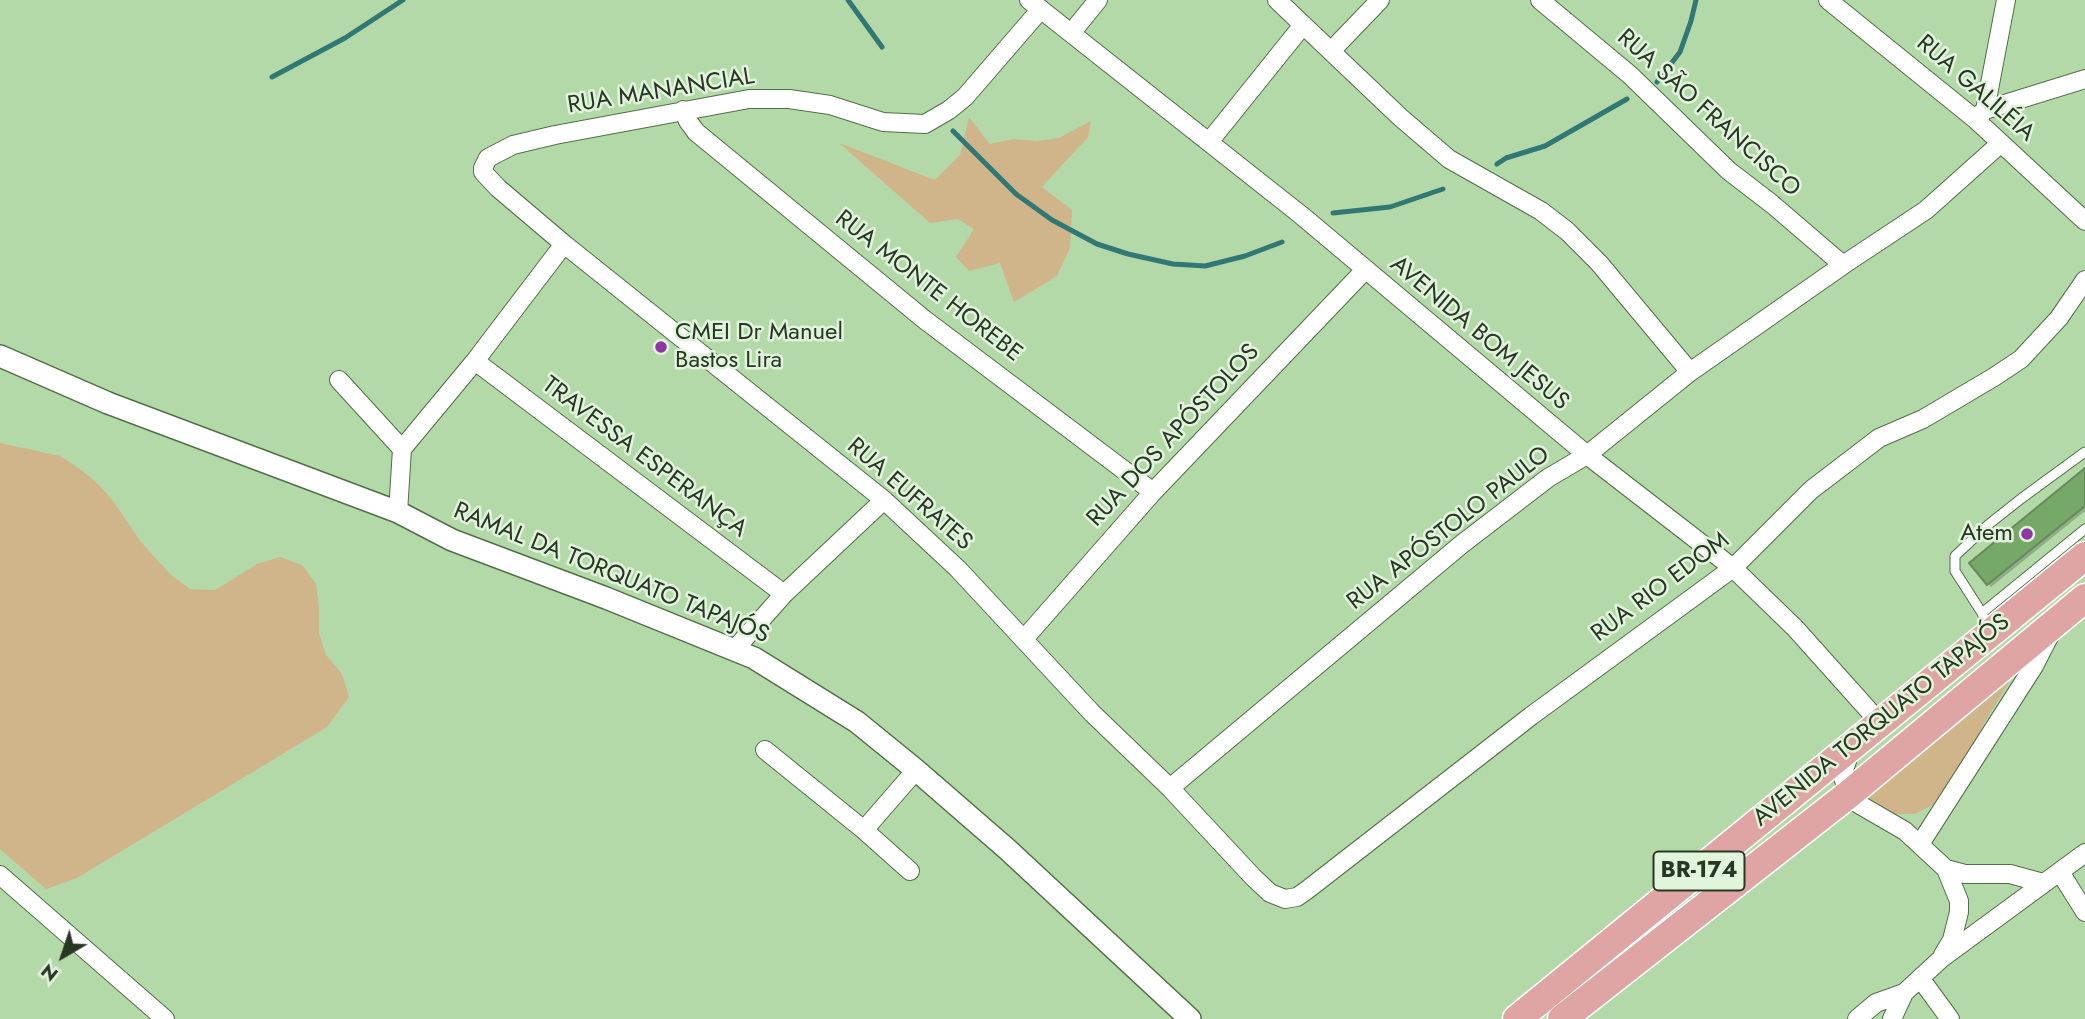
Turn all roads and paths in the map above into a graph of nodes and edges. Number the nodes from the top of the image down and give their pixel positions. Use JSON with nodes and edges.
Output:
{"nodes":[{"id":1,"x":1098,"y":0,"type":"edge"},
{"id":2,"x":1277,"y":0,"type":"edge"},
{"id":3,"x":1380,"y":0,"type":"edge"},
{"id":4,"x":1540,"y":0,"type":"edge"},
{"id":5,"x":1828,"y":0,"type":"edge"},
{"id":6,"x":2006,"y":0,"type":"edge"},
{"id":7,"x":1035,"y":5,"type":"edge"},
{"id":8,"x":1303,"y":25,"type":"junction"},
{"id":9,"x":1072,"y":32,"type":"junction"},
{"id":10,"x":1331,"y":51,"type":"junction"},
{"id":11,"x":2085,"y":79,"type":"edge"},
{"id":12,"x":684,"y":110,"type":"junction"},
{"id":13,"x":1980,"y":115,"type":"junction"},
{"id":14,"x":1209,"y":142,"type":"junction"},
{"id":15,"x":2001,"y":143,"type":"junction"},
{"id":16,"x":498,"y":188,"type":"joint"},
{"id":17,"x":2085,"y":221,"type":"edge"},
{"id":18,"x":564,"y":243,"type":"junction"},
{"id":19,"x":1843,"y":265,"type":"junction"},
{"id":20,"x":1365,"y":270,"type":"junction"},
{"id":21,"x":2085,"y":280,"type":"edge"},
{"id":22,"x":0,"y":356,"type":"edge"},
{"id":23,"x":475,"y":361,"type":"junction"},
{"id":24,"x":1690,"y":372,"type":"junction"},
{"id":25,"x":339,"y":380,"type":"dead end"},
{"id":26,"x":402,"y":449,"type":"junction"},
{"id":27,"x":2085,"y":452,"type":"edge"},
{"id":28,"x":1587,"y":455,"type":"junction"},
{"id":29,"x":1153,"y":492,"type":"junction"},
{"id":30,"x":884,"y":500,"type":"junction"},
{"id":31,"x":398,"y":512,"type":"junction"},
{"id":32,"x":2085,"y":529,"type":"edge"},
{"id":33,"x":2085,"y":556,"type":"edge"},
{"id":34,"x":1733,"y":568,"type":"junction"},
{"id":35,"x":784,"y":594,"type":"junction"},
{"id":36,"x":2085,"y":598,"type":"edge"},
{"id":37,"x":1986,"y":623,"type":"junction"},
{"id":38,"x":2056,"y":623,"type":"junction"},
{"id":39,"x":1024,"y":639,"type":"junction"},
{"id":40,"x":735,"y":649,"type":"junction"},
{"id":41,"x":1881,"y":724,"type":"junction"},
{"id":42,"x":1854,"y":745,"type":"junction"},
{"id":43,"x":765,"y":750,"type":"dead end"},
{"id":44,"x":916,"y":770,"type":"junction"},
{"id":45,"x":1170,"y":788,"type":"junction"},
{"id":46,"x":1849,"y":794,"type":"junction"},
{"id":47,"x":864,"y":830,"type":"junction"},
{"id":48,"x":1920,"y":844,"type":"junction"},
{"id":49,"x":2085,"y":853,"type":"edge"},
{"id":50,"x":1946,"y":869,"type":"junction"},
{"id":51,"x":910,"y":871,"type":"dead end"},
{"id":52,"x":2060,"y":872,"type":"junction"},
{"id":53,"x":0,"y":875,"type":"edge"},
{"id":54,"x":1253,"y":877,"type":"joint"},
{"id":55,"x":2043,"y":883,"type":"junction"},
{"id":56,"x":2085,"y":912,"type":"edge"},
{"id":57,"x":1942,"y":958,"type":"junction"},
{"id":58,"x":1920,"y":978,"type":"junction"},
{"id":59,"x":1903,"y":993,"type":"junction"},
{"id":60,"x":165,"y":1019,"type":"edge"},
{"id":61,"x":1190,"y":1019,"type":"edge"},
{"id":62,"x":1517,"y":1019,"type":"edge"},
{"id":63,"x":1562,"y":1019,"type":"edge"},
{"id":64,"x":1857,"y":1019,"type":"edge"},
{"id":65,"x":1892,"y":1019,"type":"edge"},
{"id":66,"x":1950,"y":1019,"type":"edge"}],
"edges":[{"from":1,"to":9,"type":"street"},
{"from":2,"to":8,"type":"street"},
{"from":3,"to":10,"type":"street"},
{"from":4,"to":19,"type":"street","name":"RUA SÃO FRANCISCO"},
{"from":5,"to":13,"type":"street","name":"RUA GALILÉIA"},
{"from":6,"to":13,"type":"street"},
{"from":7,"to":9,"type":"street","name":"AVENIDA BOM JESUS"},
{"from":7,"to":12,"type":"street","name":"RUA MANANCIAL"},
{"from":8,"to":10,"type":"street"},
{"from":8,"to":14,"type":"street"},
{"from":9,"to":14,"type":"street","name":"AVENIDA BOM JESUS"},
{"from":10,"to":24,"type":"street"},
{"from":11,"to":13,"type":"street"},
{"from":12,"to":16,"type":"street","name":"RUA MANANCIAL"},
{"from":12,"to":29,"type":"street","name":"RUA MONTE HOREBE"},
{"from":13,"to":15,"type":"street","name":"RUA GALILÉIA"},
{"from":14,"to":20,"type":"street","name":"AVENIDA BOM JESUS"},
{"from":15,"to":17,"type":"street","name":"RUA GALILÉIA"},
{"from":15,"to":19,"type":"street","name":"RUA APÓSTOLO PAULO"},
{"from":16,"to":18,"type":"street","name":"RUA EUFRATES"},
{"from":18,"to":23,"type":"street"},
{"from":18,"to":30,"type":"street","name":"RUA EUFRATES"},
{"from":19,"to":24,"type":"street","name":"RUA APÓSTOLO PAULO"},
{"from":20,"to":28,"type":"street","name":"AVENIDA BOM JESUS"},
{"from":20,"to":29,"type":"street","name":"RUA DOS APÓSTOLOS"},
{"from":21,"to":34,"type":"street","name":"RUA RIO EDOM"},
{"from":22,"to":31,"type":"street","name":"RAMAL DA TORQUATO TAPAJÓS"},
{"from":23,"to":26,"type":"street"},
{"from":23,"to":35,"type":"street","name":"TRAVESSA ESPERANÇA"},
{"from":24,"to":28,"type":"street","name":"RUA APÓSTOLO PAULO"},
{"from":25,"to":26,"type":"street"},
{"from":26,"to":31,"type":"street"},
{"from":27,"to":37,"type":"lane"},
{"from":28,"to":34,"type":"street","name":"AVENIDA BOM JESUS"},
{"from":28,"to":45,"type":"street","name":"RUA APÓSTOLO PAULO"},
{"from":29,"to":39,"type":"street","name":"RUA DOS APÓSTOLOS"},
{"from":30,"to":35,"type":"street"},
{"from":30,"to":39,"type":"street","name":"RUA EUFRATES"},
{"from":31,"to":40,"type":"street","name":"RAMAL DA TORQUATO TAPAJÓS"},
{"from":32,"to":37,"type":"lane"},
{"from":33,"to":37,"type":"highway","name":"AVENIDA TORQUATO TAPAJÓS","number":"BR-174"},
{"from":34,"to":41,"type":"street","name":"AVENIDA BOM JESUS"},
{"from":34,"to":54,"type":"street","name":"RUA RIO EDOM"},
{"from":35,"to":40,"type":"street"},
{"from":36,"to":38,"type":"highway","name":"AVENIDA TORQUATO TAPAJÓS","number":"BR-174"},
{"from":37,"to":41,"type":"highway","name":"AVENIDA TORQUATO TAPAJÓS","number":"BR-174"},
{"from":38,"to":46,"type":"highway","name":"AVENIDA TORQUATO TAPAJÓS","number":"BR-174"},
{"from":38,"to":48,"type":"street"},
{"from":39,"to":45,"type":"street","name":"RUA EUFRATES"},
{"from":40,"to":44,"type":"street","name":"RAMAL DA TORQUATO TAPAJÓS"},
{"from":41,"to":42,"type":"highway","name":"AVENIDA TORQUATO TAPAJÓS","number":"BR-174"},
{"from":42,"to":46,"type":"street"},
{"from":42,"to":62,"type":"highway","name":"AVENIDA TORQUATO TAPAJÓS","number":"BR-174"},
{"from":43,"to":47,"type":"street"},
{"from":44,"to":47,"type":"street"},
{"from":44,"to":61,"type":"street","name":"RAMAL DA TORQUATO TAPAJÓS"},
{"from":45,"to":54,"type":"street","name":"RUA EUFRATES"},
{"from":46,"to":48,"type":"street"},
{"from":46,"to":63,"type":"highway","name":"AVENIDA TORQUATO TAPAJÓS","number":"BR-174"},
{"from":47,"to":51,"type":"street"},
{"from":48,"to":50,"type":"street"},
{"from":49,"to":52,"type":"street"},
{"from":50,"to":55,"type":"street"},
{"from":50,"to":57,"type":"street"},
{"from":52,"to":55,"type":"street"},
{"from":52,"to":56,"type":"street"},
{"from":53,"to":60,"type":"street"},
{"from":55,"to":57,"type":"street"},
{"from":57,"to":58,"type":"street"},
{"from":58,"to":59,"type":"street"},
{"from":58,"to":66,"type":"street"},
{"from":59,"to":64,"type":"street"},
{"from":59,"to":65,"type":"street"}]}
